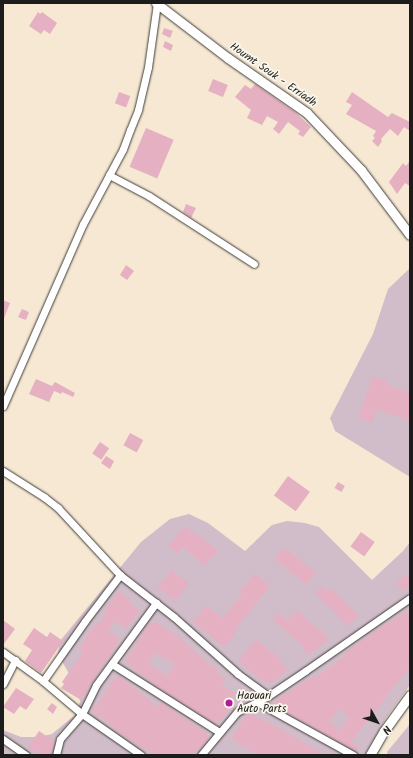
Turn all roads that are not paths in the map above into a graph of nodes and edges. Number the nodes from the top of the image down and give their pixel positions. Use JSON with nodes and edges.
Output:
{"nodes":[{"id":1,"x":156,"y":3,"type":"edge"},
{"id":2,"x":108,"y":175,"type":"junction"},
{"id":3,"x":410,"y":235,"type":"edge"},
{"id":4,"x":254,"y":264,"type":"dead end"},
{"id":5,"x":3,"y":406,"type":"edge"},
{"id":6,"x":3,"y":471,"type":"edge"},
{"id":7,"x":120,"y":575,"type":"junction"},
{"id":8,"x":410,"y":598,"type":"edge"},
{"id":9,"x":156,"y":603,"type":"junction"},
{"id":10,"x":3,"y":652,"type":"edge"},
{"id":11,"x":15,"y":660,"type":"junction"},
{"id":12,"x":112,"y":664,"type":"junction"},
{"id":13,"x":43,"y":681,"type":"junction"},
{"id":14,"x":3,"y":684,"type":"edge"},
{"id":15,"x":410,"y":695,"type":"edge"},
{"id":16,"x":268,"y":696,"type":"junction"},
{"id":17,"x":257,"y":702,"type":"junction"},
{"id":18,"x":82,"y":714,"type":"junction"},
{"id":19,"x":219,"y":732,"type":"junction"},
{"id":20,"x":3,"y":739,"type":"edge"},
{"id":21,"x":26,"y":755,"type":"edge"},
{"id":22,"x":56,"y":755,"type":"edge"},
{"id":23,"x":141,"y":755,"type":"edge"},
{"id":24,"x":201,"y":755,"type":"edge"},
{"id":25,"x":353,"y":755,"type":"edge"},
{"id":26,"x":370,"y":755,"type":"edge"}],
"edges":[{"from":1,"to":2,"type":"street"},
{"from":1,"to":3,"type":"street","name":"Houmt Souk - Erriadh"},
{"from":2,"to":4,"type":"street"},
{"from":2,"to":5,"type":"street"},
{"from":6,"to":7,"type":"street"},
{"from":7,"to":9,"type":"street"},
{"from":7,"to":13,"type":"street"},
{"from":8,"to":16,"type":"street"},
{"from":9,"to":12,"type":"street"},
{"from":9,"to":16,"type":"street"},
{"from":10,"to":11,"type":"street"},
{"from":11,"to":13,"type":"street"},
{"from":11,"to":14,"type":"street"},
{"from":12,"to":18,"type":"street"},
{"from":12,"to":19,"type":"street"},
{"from":13,"to":18,"type":"street"},
{"from":15,"to":26,"type":"street"},
{"from":16,"to":17,"type":"street"},
{"from":17,"to":19,"type":"street"},
{"from":17,"to":25,"type":"street"},
{"from":18,"to":22,"type":"street"},
{"from":18,"to":23,"type":"street"},
{"from":19,"to":24,"type":"street"},
{"from":20,"to":21,"type":"street"}]}
